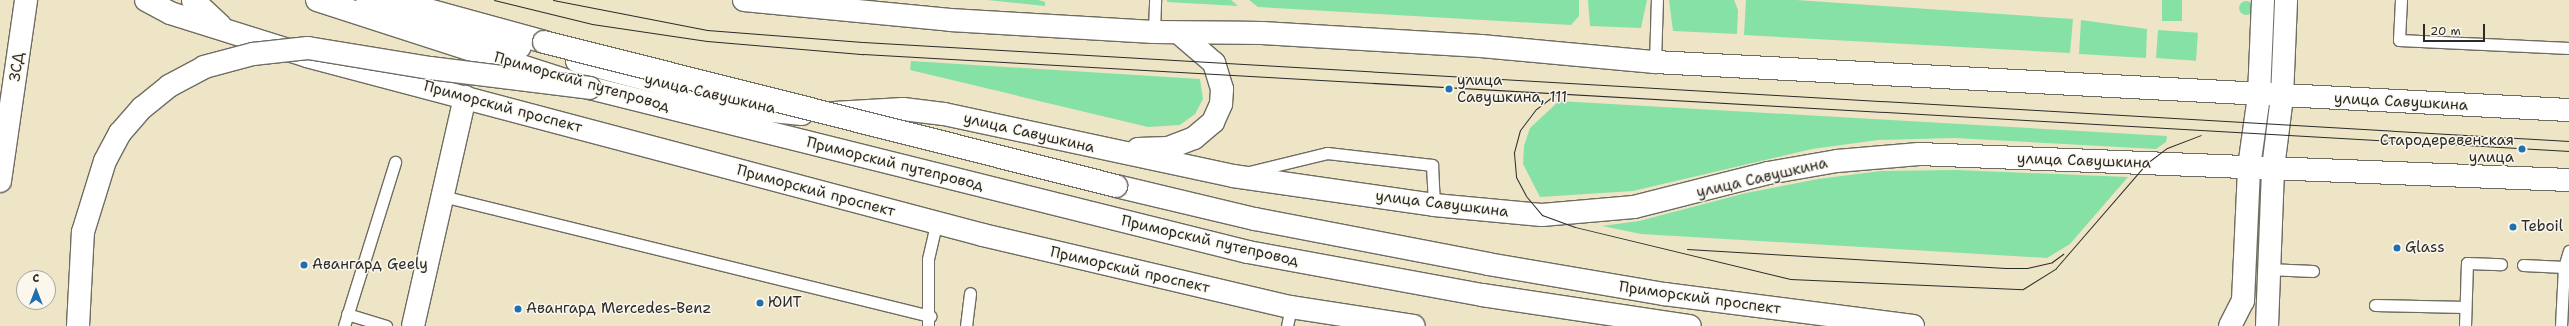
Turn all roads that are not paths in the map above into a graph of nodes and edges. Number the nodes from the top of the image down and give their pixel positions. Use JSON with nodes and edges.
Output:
{"nodes":[{"id":1,"x":26,"y":0,"type":"edge"},
{"id":2,"x":146,"y":0,"type":"edge"},
{"id":3,"x":193,"y":0,"type":"edge"},
{"id":4,"x":317,"y":0,"type":"edge"},
{"id":5,"x":344,"y":0,"type":"edge"},
{"id":6,"x":392,"y":0,"type":"edge"},
{"id":7,"x":443,"y":0,"type":"edge"},
{"id":8,"x":744,"y":0,"type":"edge"},
{"id":9,"x":1155,"y":0,"type":"edge"},
{"id":10,"x":1657,"y":0,"type":"edge"},
{"id":11,"x":2263,"y":0,"type":"edge"},
{"id":12,"x":2286,"y":0,"type":"edge"},
{"id":13,"x":2401,"y":0,"type":"edge"},
{"id":14,"x":224,"y":29,"type":"junction"},
{"id":15,"x":1154,"y":32,"type":"junction"},
{"id":16,"x":1179,"y":33,"type":"junction"},
{"id":17,"x":544,"y":42,"type":"junction"},
{"id":18,"x":2569,"y":48,"type":"edge"},
{"id":19,"x":1655,"y":62,"type":"junction"},
{"id":20,"x":590,"y":88,"type":"junction"},
{"id":21,"x":2259,"y":96,"type":"junction"},
{"id":22,"x":465,"y":97,"type":"junction"},
{"id":23,"x":2282,"y":97,"type":"junction"},
{"id":24,"x":2569,"y":110,"type":"edge"},
{"id":25,"x":1105,"y":151,"type":"junction"},
{"id":26,"x":395,"y":162,"type":"dead end"},
{"id":27,"x":2249,"y":167,"type":"junction"},
{"id":28,"x":2273,"y":168,"type":"junction"},
{"id":29,"x":1233,"y":176,"type":"junction"},
{"id":30,"x":2569,"y":180,"type":"edge"},
{"id":31,"x":0,"y":181,"type":"edge"},
{"id":32,"x":442,"y":196,"type":"junction"},
{"id":33,"x":1434,"y":205,"type":"junction"},
{"id":34,"x":936,"y":223,"type":"junction"},
{"id":35,"x":2569,"y":251,"type":"edge"},
{"id":36,"x":1488,"y":264,"type":"joint"},
{"id":37,"x":2501,"y":264,"type":"dead end"},
{"id":38,"x":2523,"y":265,"type":"dead end"},
{"id":39,"x":2564,"y":267,"type":"junction"},
{"id":40,"x":2267,"y":269,"type":"junction"},
{"id":41,"x":2313,"y":271,"type":"dead end"},
{"id":42,"x":970,"y":293,"type":"dead end"},
{"id":43,"x":1482,"y":295,"type":"joint"},
{"id":44,"x":2375,"y":305,"type":"dead end"},
{"id":45,"x":2466,"y":307,"type":"junction"},
{"id":46,"x":347,"y":314,"type":"junction"},
{"id":47,"x":1289,"y":316,"type":"edge"},
{"id":48,"x":929,"y":321,"type":"edge"},
{"id":49,"x":78,"y":326,"type":"edge"},
{"id":50,"x":344,"y":326,"type":"edge"},
{"id":51,"x":386,"y":326,"type":"edge"},
{"id":52,"x":413,"y":326,"type":"edge"},
{"id":53,"x":966,"y":326,"type":"edge"},
{"id":54,"x":1414,"y":326,"type":"edge"},
{"id":55,"x":1690,"y":326,"type":"edge"},
{"id":56,"x":1913,"y":326,"type":"edge"},
{"id":57,"x":2230,"y":326,"type":"edge"},
{"id":58,"x":2267,"y":326,"type":"edge"},
{"id":59,"x":2465,"y":326,"type":"edge"},
{"id":60,"x":2561,"y":326,"type":"edge"}],
"edges":[{"from":1,"to":31,"type":"main road","name":"ЗСД"},
{"from":2,"to":14,"type":"main road","name":"Приморский проспект"},
{"from":3,"to":14,"type":"main road"},
{"from":4,"to":20,"type":"main road","name":"Приморский путепровод","bridge":true},
{"from":5,"to":25,"type":"main road","name":"улица Савушкина"},
{"from":6,"to":17,"type":"main road","name":"Приморский путепровод"},
{"from":7,"to":17,"type":"main road"},
{"from":8,"to":15,"type":"main road","name":"улица Савушкина"},
{"from":9,"to":15,"type":"lane"},
{"from":10,"to":19,"type":"lane"},
{"from":11,"to":21,"type":"main road"},
{"from":12,"to":23,"type":"main road"},
{"from":13,"to":18,"type":"lane"},
{"from":14,"to":22,"type":"main road","name":"Приморский проспект"},
{"from":15,"to":16,"type":"main road","name":"улица Савушкина"},
{"from":16,"to":19,"type":"main road","name":"улица Савушкина"},
{"from":16,"to":25,"type":"main road","name":"улица Савушкина"},
{"from":17,"to":36,"type":"main road","name":"Приморский путепровод","bridge":true},
{"from":19,"to":21,"type":"main road","name":"улица Савушкина"},
{"from":20,"to":43,"type":"main road","name":"Приморский путепровод"},
{"from":20,"to":49,"type":"main road","bridge":true},
{"from":21,"to":23,"type":"main road","name":"улица Савушкина"},
{"from":21,"to":27,"type":"main road"},
{"from":22,"to":32,"type":"main road"},
{"from":22,"to":34,"type":"main road","name":"Приморский проспект"},
{"from":23,"to":24,"type":"main road","name":"улица Савушкина"},
{"from":23,"to":28,"type":"main road"},
{"from":25,"to":29,"type":"main road","name":"улица Савушкина"},
{"from":26,"to":46,"type":"lane"},
{"from":27,"to":28,"type":"main road","name":"улица Савушкина"},
{"from":27,"to":33,"type":"main road","name":"улица Савушкина"},
{"from":27,"to":57,"type":"main road"},
{"from":28,"to":30,"type":"main road","name":"улица Савушкина"},
{"from":28,"to":40,"type":"main road"},
{"from":29,"to":33,"type":"main road","name":"улица Савушкина"},
{"from":29,"to":33,"type":"lane"},
{"from":32,"to":48,"type":"lane"},
{"from":32,"to":52,"type":"main road"},
{"from":34,"to":47,"type":"main road","name":"Приморский проспект"},
{"from":34,"to":48,"type":"lane"},
{"from":35,"to":39,"type":"lane"},
{"from":36,"to":56,"type":"main road","name":"Приморский проспект"},
{"from":37,"to":45,"type":"lane"},
{"from":38,"to":39,"type":"lane"},
{"from":39,"to":60,"type":"lane"},
{"from":40,"to":41,"type":"lane"},
{"from":40,"to":58,"type":"main road"},
{"from":42,"to":53,"type":"lane"},
{"from":43,"to":55,"type":"main road","name":"Приморский проспект"},
{"from":44,"to":45,"type":"lane"},
{"from":45,"to":59,"type":"lane"},
{"from":46,"to":50,"type":"lane"},
{"from":46,"to":51,"type":"lane"},
{"from":47,"to":54,"type":"main road","name":"Приморский проспект"}]}
